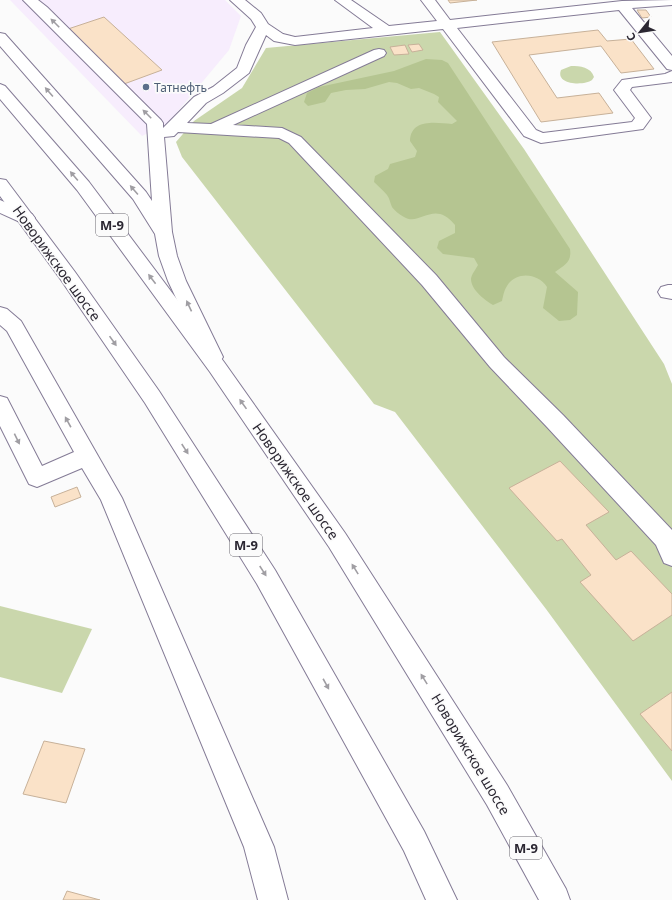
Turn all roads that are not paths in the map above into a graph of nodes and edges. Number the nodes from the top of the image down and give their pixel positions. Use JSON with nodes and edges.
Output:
{"nodes":[{"id":1,"x":30,"y":0,"type":"edge"},
{"id":2,"x":237,"y":0,"type":"edge"},
{"id":3,"x":342,"y":0,"type":"edge"},
{"id":4,"x":428,"y":0,"type":"edge"},
{"id":5,"x":672,"y":1,"type":"edge"},
{"id":6,"x":628,"y":3,"type":"edge"},
{"id":7,"x":447,"y":24,"type":"junction"},
{"id":8,"x":263,"y":27,"type":"junction"},
{"id":9,"x":386,"y":31,"type":"junction"},
{"id":10,"x":0,"y":37,"type":"edge"},
{"id":11,"x":379,"y":53,"type":"dead end"},
{"id":12,"x":672,"y":66,"type":"edge"},
{"id":13,"x":672,"y":76,"type":"edge"},
{"id":14,"x":0,"y":89,"type":"edge"},
{"id":15,"x":174,"y":127,"type":"junction"},
{"id":16,"x":214,"y":129,"type":"junction"},
{"id":17,"x":157,"y":142,"type":"junction"},
{"id":18,"x":0,"y":184,"type":"edge"},
{"id":19,"x":13,"y":212,"type":"edge"},
{"id":20,"x":164,"y":234,"type":"junction"},
{"id":21,"x":0,"y":314,"type":"edge"},
{"id":22,"x":218,"y":367,"type":"junction"},
{"id":23,"x":0,"y":404,"type":"edge"},
{"id":24,"x":87,"y":456,"type":"junction"},
{"id":25,"x":672,"y":556,"type":"edge"},
{"id":26,"x":274,"y":900,"type":"edge"},
{"id":27,"x":442,"y":900,"type":"edge"},
{"id":28,"x":554,"y":900,"type":"edge"}],
"edges":[{"from":17,"to":1,"type":"main road","one_way":true},
{"from":2,"to":8,"type":"main road"},
{"from":3,"to":9,"type":"main road"},
{"from":4,"to":7,"type":"main road"},
{"from":5,"to":6,"type":"main road"},
{"from":6,"to":7,"type":"main road"},
{"from":6,"to":12,"type":"main road"},
{"from":7,"to":9,"type":"main road"},
{"from":7,"to":13,"type":"main road"},
{"from":8,"to":9,"type":"main road"},
{"from":8,"to":15,"type":"main road"},
{"from":20,"to":10,"type":"main road","one_way":true},
{"from":11,"to":16,"type":"main road"},
{"from":22,"to":14,"type":"main road","name":"Новорижское шоссе","number":"М-9","one_way":true},
{"from":15,"to":16,"type":"main road"},
{"from":15,"to":17,"type":"main road"},
{"from":16,"to":25,"type":"main road"},
{"from":17,"to":20,"type":"main road"},
{"from":18,"to":19,"type":"main road","name":"Новорижское шоссе","number":"М-9"},
{"from":19,"to":27,"type":"main road","name":"Новорижское шоссе","number":"М-9","one_way":true},
{"from":22,"to":20,"type":"main road","one_way":true},
{"from":24,"to":21,"type":"main road","one_way":true},
{"from":28,"to":22,"type":"main road","name":"Новорижское шоссе","number":"М-9","one_way":true},
{"from":23,"to":24,"type":"main road","one_way":true},
{"from":24,"to":26,"type":"main road"}]}
